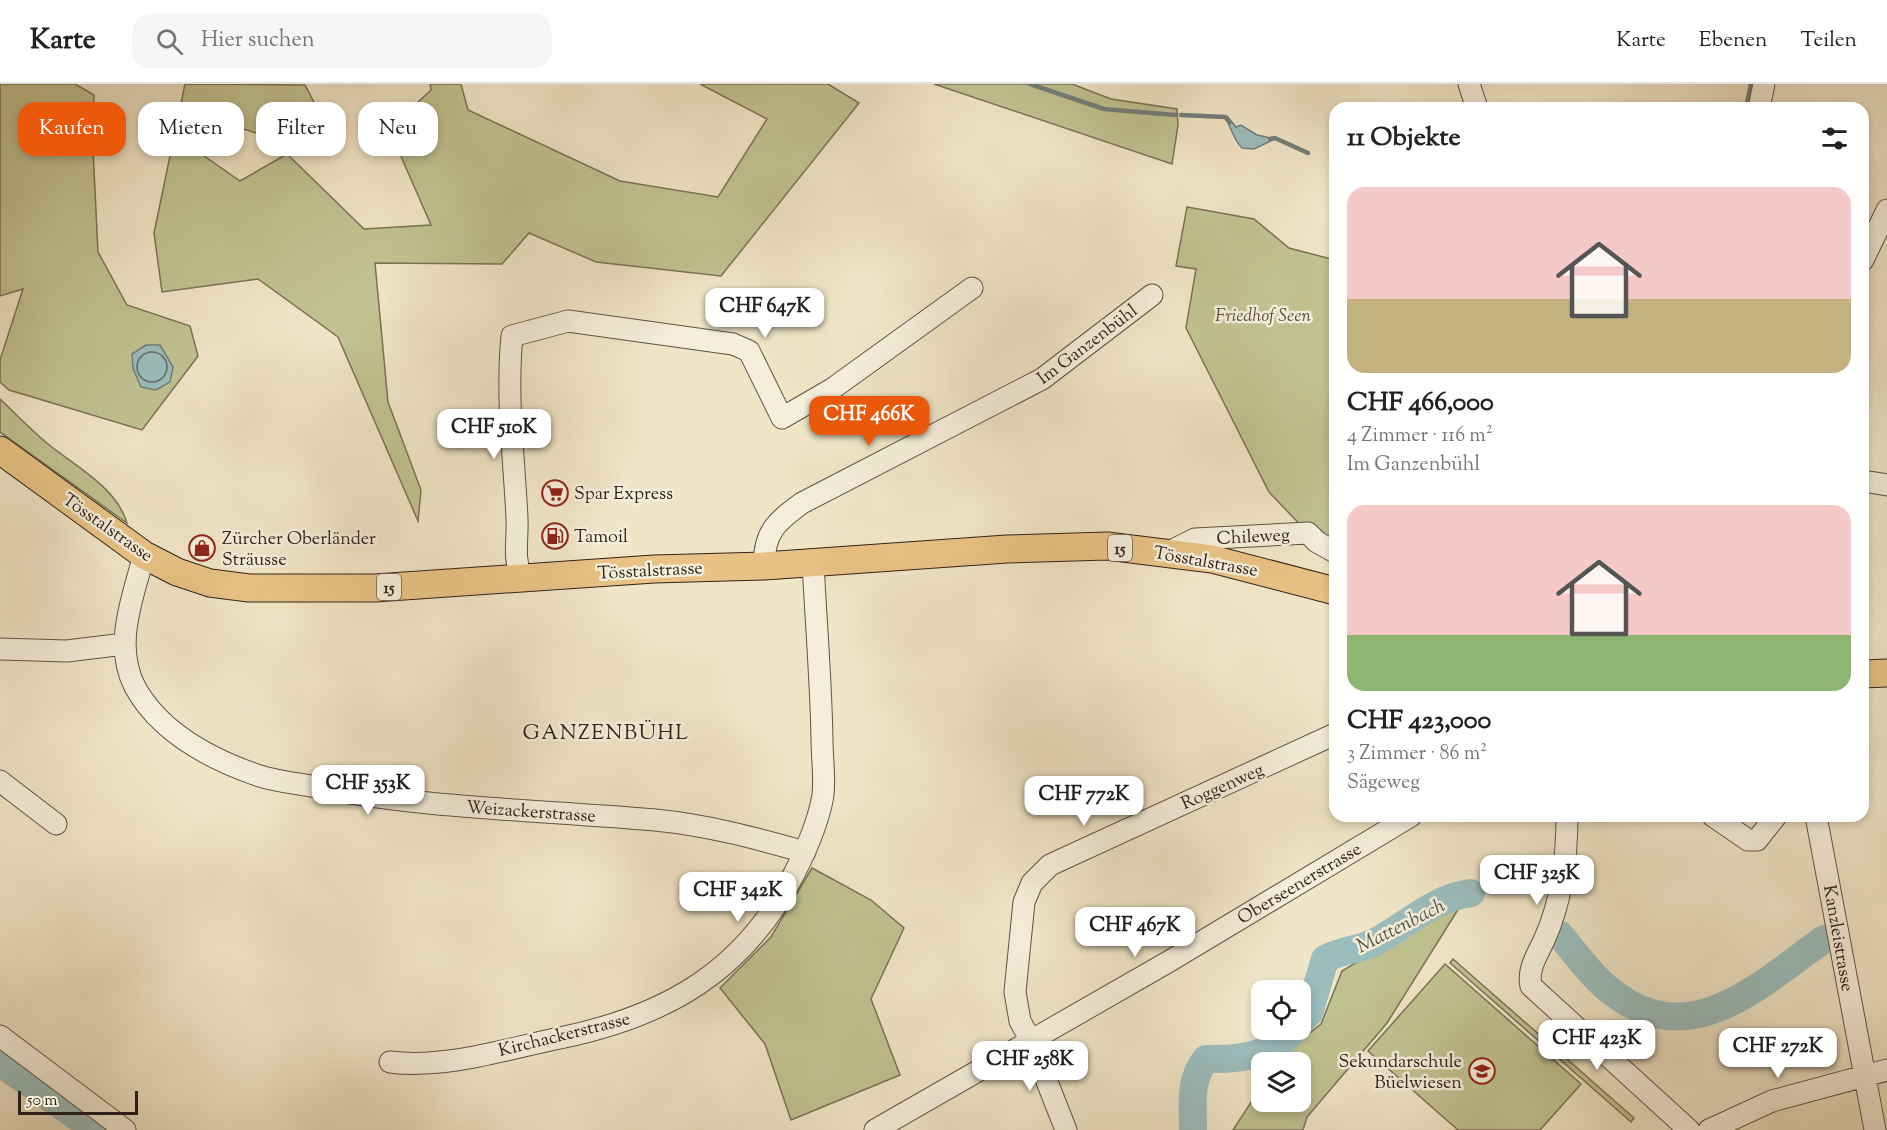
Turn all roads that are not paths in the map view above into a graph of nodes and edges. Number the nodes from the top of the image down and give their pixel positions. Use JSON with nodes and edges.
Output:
{"nodes":[{"id":1,"x":1469,"y":84,"type":"edge"},
{"id":2,"x":1764,"y":84,"type":"edge"},
{"id":3,"x":1475,"y":102,"type":"edge"},
{"id":4,"x":1760,"y":102,"type":"edge"},
{"id":5,"x":1887,"y":210,"type":"edge"},
{"id":6,"x":1869,"y":245,"type":"edge"},
{"id":7,"x":972,"y":288,"type":"dead end"},
{"id":8,"x":1152,"y":295,"type":"dead end"},
{"id":9,"x":0,"y":450,"type":"edge"},
{"id":10,"x":1869,"y":481,"type":"edge"},
{"id":11,"x":1887,"y":485,"type":"edge"},
{"id":12,"x":1329,"y":549,"type":"edge"},
{"id":13,"x":1167,"y":553,"type":"junction"},
{"id":14,"x":144,"y":555,"type":"junction"},
{"id":15,"x":813,"y":563,"type":"junction"},
{"id":16,"x":764,"y":566,"type":"junction"},
{"id":17,"x":521,"y":577,"type":"junction"},
{"id":18,"x":1329,"y":589,"type":"edge"},
{"id":19,"x":124,"y":644,"type":"junction"},
{"id":20,"x":0,"y":649,"type":"edge"},
{"id":21,"x":1887,"y":673,"type":"edge"},
{"id":22,"x":1869,"y":674,"type":"edge"},
{"id":23,"x":1329,"y":737,"type":"edge"},
{"id":24,"x":0,"y":781,"type":"edge"},
{"id":25,"x":1401,"y":822,"type":"edge"},
{"id":26,"x":1567,"y":822,"type":"edge"},
{"id":27,"x":1722,"y":822,"type":"edge"},
{"id":28,"x":1771,"y":822,"type":"edge"},
{"id":29,"x":1817,"y":822,"type":"edge"},
{"id":30,"x":56,"y":824,"type":"dead end"},
{"id":31,"x":806,"y":852,"type":"junction"},
{"id":32,"x":0,"y":1036,"type":"edge"},
{"id":33,"x":1030,"y":1041,"type":"junction"},
{"id":34,"x":390,"y":1062,"type":"dead end"},
{"id":35,"x":1887,"y":1070,"type":"edge"},
{"id":36,"x":1863,"y":1074,"type":"junction"},
{"id":37,"x":125,"y":1130,"type":"edge"},
{"id":38,"x":875,"y":1130,"type":"edge"},
{"id":39,"x":1066,"y":1130,"type":"edge"},
{"id":40,"x":1689,"y":1130,"type":"edge"},
{"id":41,"x":1709,"y":1130,"type":"edge"},
{"id":42,"x":1875,"y":1130,"type":"edge"}],
"edges":[{"from":1,"to":3,"type":"street"},
{"from":2,"to":4,"type":"street"},
{"from":5,"to":6,"type":"street"},
{"from":7,"to":17,"type":"street"},
{"from":8,"to":16,"type":"street","name":"Im Ganzenbühl"},
{"from":9,"to":14,"type":"main road","name":"Tösstalstrasse","number":"15"},
{"from":10,"to":11,"type":"street"},
{"from":12,"to":13,"type":"street","name":"Chileweg"},
{"from":13,"to":15,"type":"main road","name":"Tösstalstrasse","number":"15"},
{"from":13,"to":18,"type":"main road","name":"Tösstalstrasse","number":"15"},
{"from":14,"to":17,"type":"main road","name":"Tösstalstrasse","number":"15"},
{"from":14,"to":19,"type":"street","name":"Weizackerstrasse"},
{"from":15,"to":16,"type":"main road","name":"Tösstalstrasse","number":"15"},
{"from":15,"to":31,"type":"street","name":"Kirchackerstrasse"},
{"from":16,"to":17,"type":"main road","name":"Tösstalstrasse","number":"15"},
{"from":19,"to":20,"type":"street"},
{"from":19,"to":31,"type":"street","name":"Weizackerstrasse"},
{"from":21,"to":22,"type":"main road"},
{"from":23,"to":33,"type":"street","name":"Roggenweg"},
{"from":24,"to":30,"type":"street"},
{"from":25,"to":33,"type":"street","name":"Oberseenerstrasse"},
{"from":26,"to":40,"type":"street"},
{"from":27,"to":28,"type":"street"},
{"from":29,"to":36,"type":"street","name":"Kanzleistrasse"},
{"from":31,"to":34,"type":"street","name":"Kirchackerstrasse"},
{"from":32,"to":37,"type":"street"},
{"from":33,"to":38,"type":"street","name":"Oberseenerstrasse"},
{"from":33,"to":39,"type":"street","name":"Roggenweg"},
{"from":35,"to":36,"type":"street"},
{"from":36,"to":41,"type":"street"},
{"from":36,"to":42,"type":"street","name":"Kanzleistrasse"}]}
